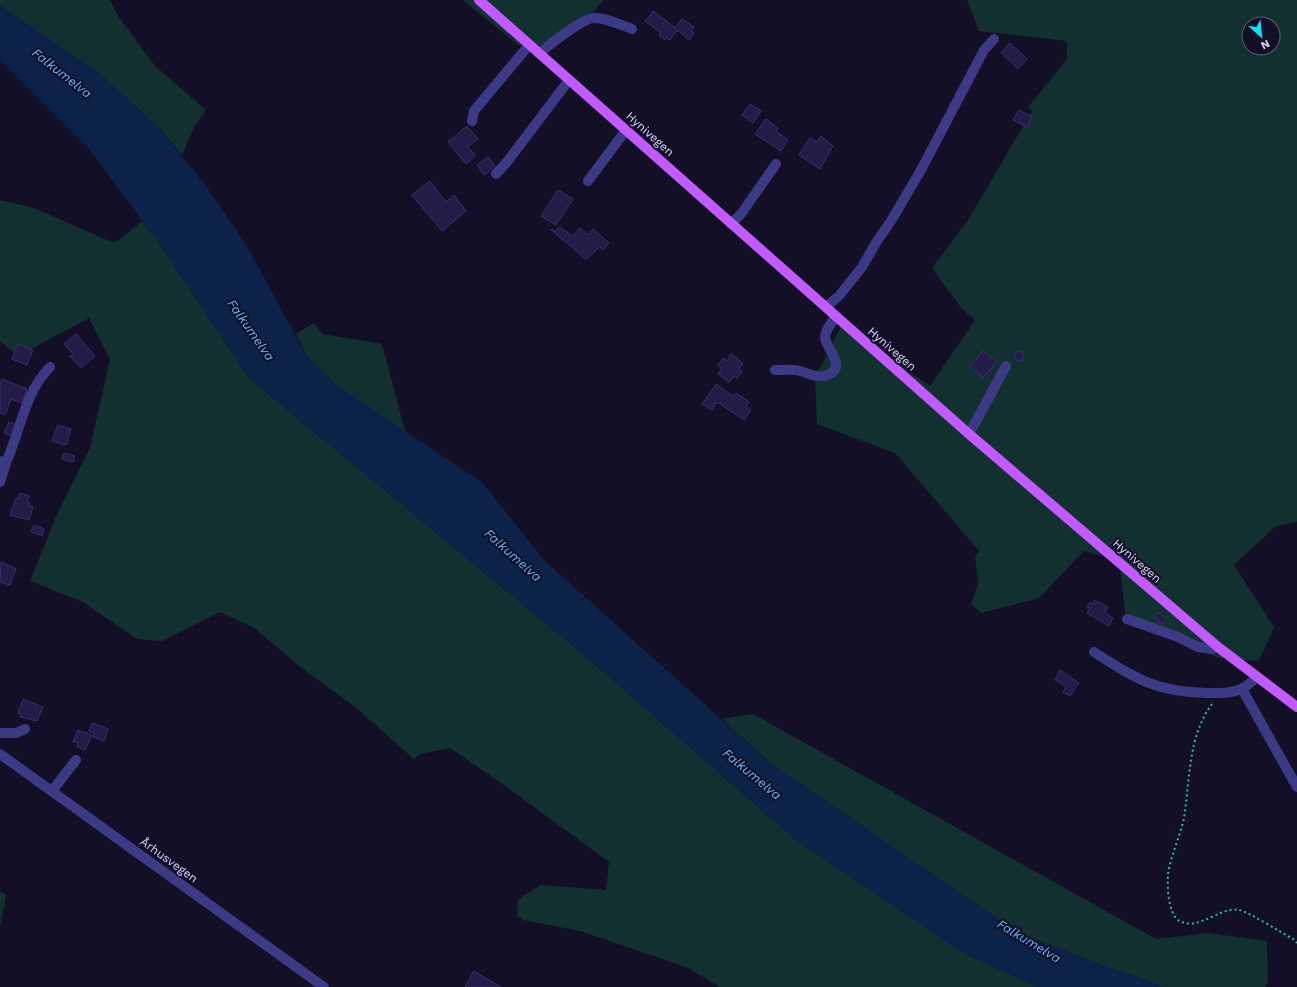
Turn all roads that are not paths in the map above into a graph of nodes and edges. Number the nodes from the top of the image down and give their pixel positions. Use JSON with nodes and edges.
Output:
{"nodes":[{"id":1,"x":479,"y":0,"type":"edge"},
{"id":2,"x":632,"y":29,"type":"dead end"},
{"id":3,"x":994,"y":39,"type":"dead end"},
{"id":4,"x":529,"y":45,"type":"junction"},
{"id":5,"x":539,"y":53,"type":"junction"},
{"id":6,"x":569,"y":80,"type":"junction"},
{"id":7,"x":472,"y":121,"type":"dead end"},
{"id":8,"x":626,"y":130,"type":"junction"},
{"id":9,"x":776,"y":164,"type":"dead end"},
{"id":10,"x":496,"y":174,"type":"dead end"},
{"id":11,"x":588,"y":182,"type":"dead end"},
{"id":12,"x":731,"y":224,"type":"junction"},
{"id":13,"x":826,"y":307,"type":"junction"},
{"id":14,"x":836,"y":317,"type":"junction"},
{"id":15,"x":1006,"y":366,"type":"dead end"},
{"id":16,"x":50,"y":367,"type":"dead end"},
{"id":17,"x":775,"y":370,"type":"dead end"},
{"id":18,"x":969,"y":434,"type":"junction"},
{"id":19,"x":3,"y":462,"type":"edge"},
{"id":20,"x":0,"y":482,"type":"edge"},
{"id":21,"x":1127,"y":620,"type":"dead end"},
{"id":22,"x":1218,"y":647,"type":"junction"},
{"id":23,"x":1094,"y":652,"type":"dead end"},
{"id":24,"x":1257,"y":678,"type":"junction"},
{"id":25,"x":1242,"y":689,"type":"junction"},
{"id":26,"x":1297,"y":707,"type":"edge"},
{"id":27,"x":26,"y":728,"type":"dead end"},
{"id":28,"x":0,"y":733,"type":"edge"},
{"id":29,"x":0,"y":754,"type":"edge"},
{"id":30,"x":76,"y":760,"type":"dead end"},
{"id":31,"x":1297,"y":787,"type":"edge"},
{"id":32,"x":52,"y":791,"type":"junction"},
{"id":33,"x":324,"y":987,"type":"edge"}],
"edges":[{"from":1,"to":4,"type":"main road","name":"Hynivegen"},
{"from":2,"to":5,"type":"street"},
{"from":3,"to":13,"type":"street"},
{"from":4,"to":5,"type":"main road","name":"Hynivegen"},
{"from":4,"to":7,"type":"street"},
{"from":5,"to":6,"type":"main road","name":"Hynivegen"},
{"from":6,"to":8,"type":"main road","name":"Hynivegen"},
{"from":6,"to":10,"type":"street"},
{"from":8,"to":11,"type":"street"},
{"from":8,"to":12,"type":"main road","name":"Hynivegen"},
{"from":9,"to":12,"type":"street"},
{"from":12,"to":13,"type":"main road","name":"Hynivegen"},
{"from":13,"to":14,"type":"main road","name":"Hynivegen"},
{"from":14,"to":17,"type":"street"},
{"from":14,"to":18,"type":"main road","name":"Hynivegen"},
{"from":15,"to":18,"type":"street"},
{"from":16,"to":19,"type":"street"},
{"from":18,"to":22,"type":"main road","name":"Hynivegen"},
{"from":19,"to":20,"type":"street"},
{"from":21,"to":22,"type":"street"},
{"from":22,"to":24,"type":"main road","name":"Hynivegen"},
{"from":23,"to":25,"type":"street"},
{"from":24,"to":25,"type":"street"},
{"from":24,"to":26,"type":"main road","name":"Hynivegen"},
{"from":25,"to":31,"type":"street"},
{"from":27,"to":28,"type":"street"},
{"from":29,"to":32,"type":"street","name":"Århusvegen"},
{"from":30,"to":32,"type":"street"},
{"from":32,"to":33,"type":"street","name":"Århusvegen"}]}
